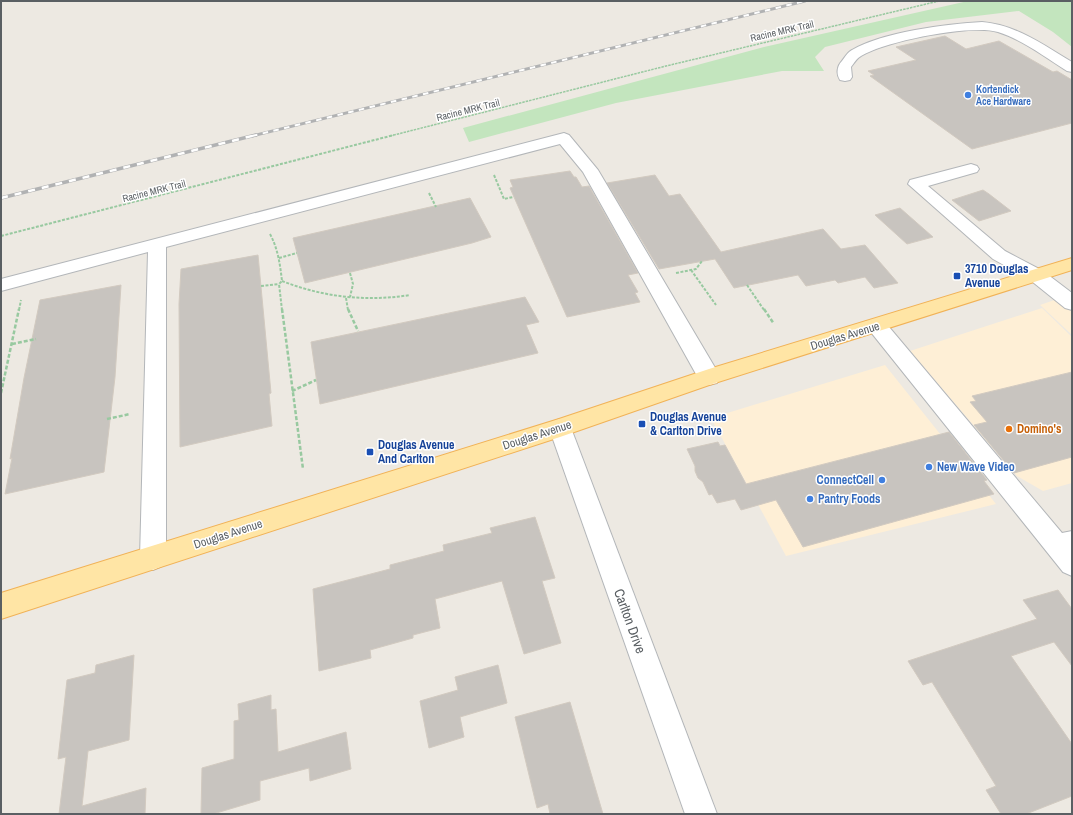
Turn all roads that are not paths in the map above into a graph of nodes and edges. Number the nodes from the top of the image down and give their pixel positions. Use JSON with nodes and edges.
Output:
{"nodes":[{"id":1,"x":1072,"y":68,"type":"edge"},
{"id":2,"x":845,"y":77,"type":"dead end"},
{"id":3,"x":971,"y":169,"type":"dead end"},
{"id":4,"x":157,"y":244,"type":"junction"},
{"id":5,"x":1072,"y":264,"type":"edge"},
{"id":6,"x":1036,"y":275,"type":"junction"},
{"id":7,"x":1,"y":285,"type":"edge"},
{"id":8,"x":1072,"y":304,"type":"edge"},
{"id":9,"x":877,"y":326,"type":"junction"},
{"id":10,"x":710,"y":377,"type":"junction"},
{"id":11,"x":560,"y":428,"type":"junction"},
{"id":12,"x":1067,"y":551,"type":"edge"},
{"id":13,"x":153,"y":558,"type":"junction"},
{"id":14,"x":1,"y":606,"type":"edge"},
{"id":15,"x":701,"y":814,"type":"edge"}],
"edges":[{"from":1,"to":2,"type":"street"},
{"from":3,"to":6,"type":"street"},
{"from":4,"to":7,"type":"street"},
{"from":4,"to":10,"type":"street"},
{"from":4,"to":13,"type":"street"},
{"from":5,"to":6,"type":"main road","name":"Douglas Avenue"},
{"from":6,"to":8,"type":"street"},
{"from":6,"to":9,"type":"main road","name":"Douglas Avenue"},
{"from":9,"to":10,"type":"main road","name":"Douglas Avenue"},
{"from":9,"to":12,"type":"street"},
{"from":10,"to":11,"type":"main road","name":"Douglas Avenue"},
{"from":11,"to":13,"type":"main road","name":"Douglas Avenue"},
{"from":11,"to":15,"type":"street","name":"Carlton Drive"},
{"from":13,"to":14,"type":"main road","name":"Douglas Avenue"}]}
